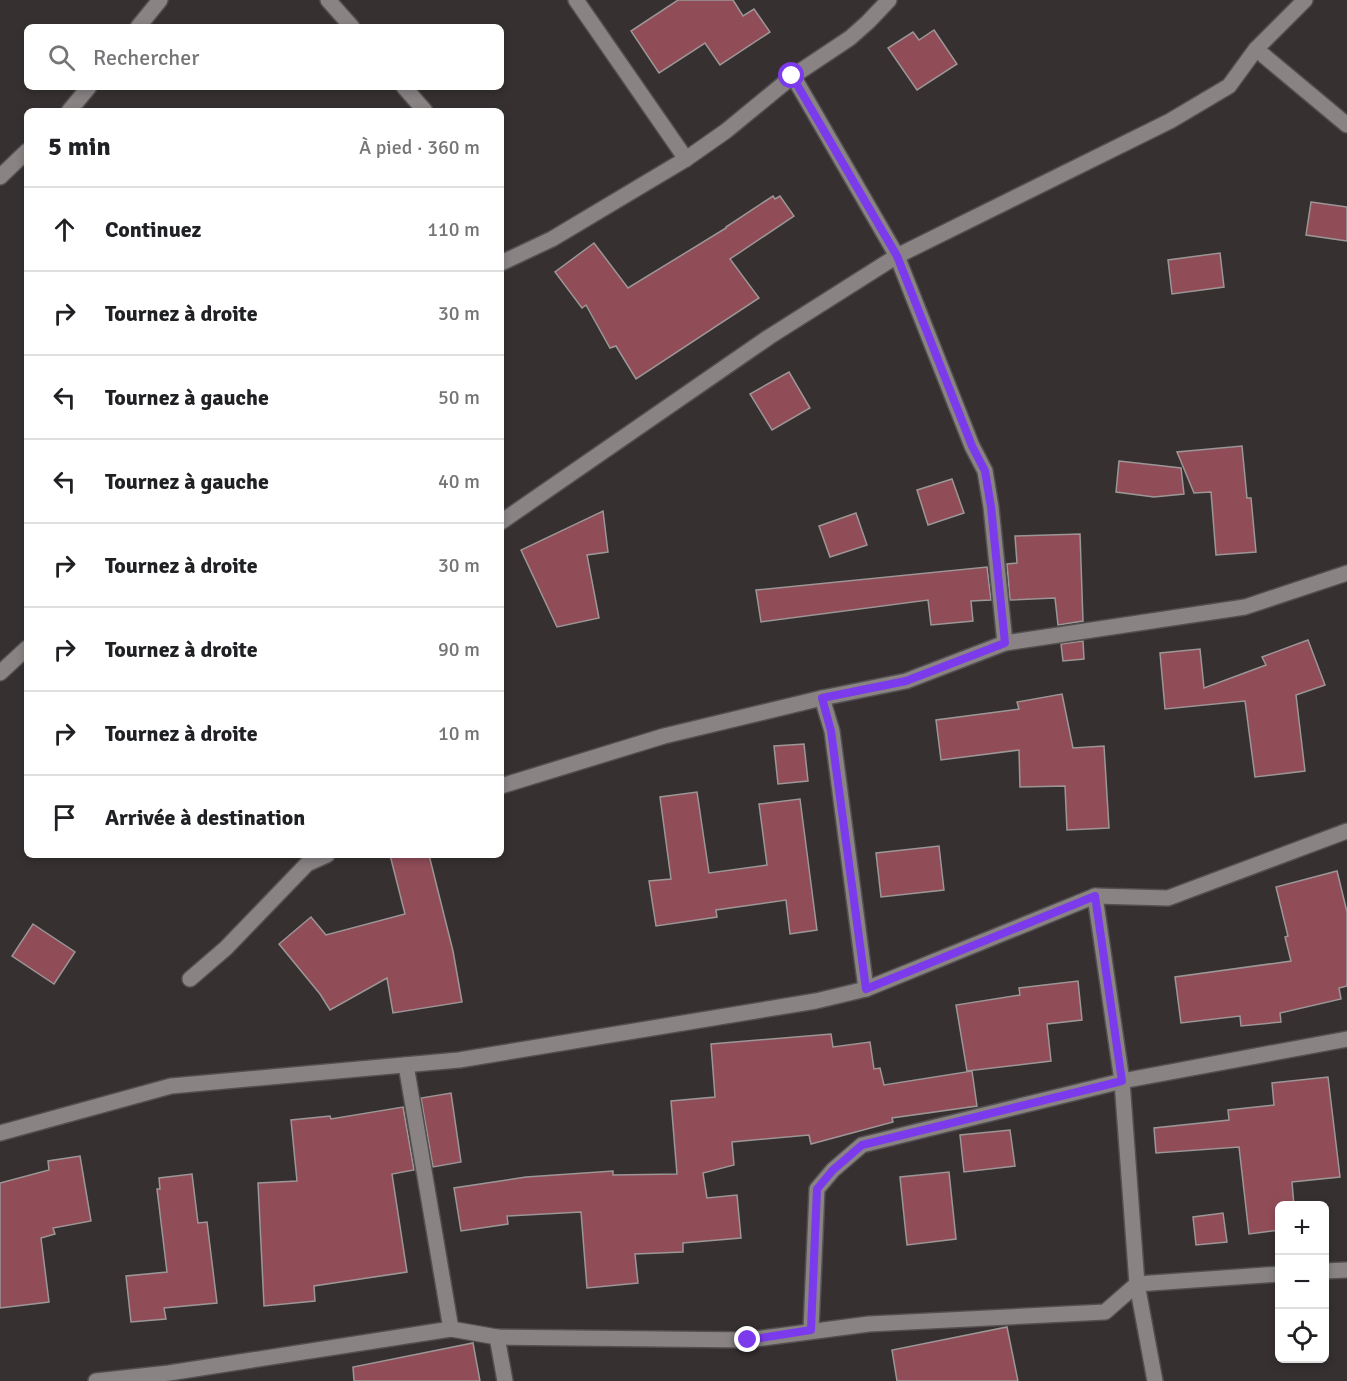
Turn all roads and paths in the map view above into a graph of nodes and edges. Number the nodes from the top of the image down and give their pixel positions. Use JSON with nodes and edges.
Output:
{"nodes":[{"id":1,"x":160,"y":0,"type":"edge"},
{"id":2,"x":328,"y":0,"type":"edge"},
{"id":3,"x":576,"y":0,"type":"edge"},
{"id":4,"x":889,"y":0,"type":"edge"},
{"id":5,"x":1305,"y":0,"type":"edge"},
{"id":6,"x":140,"y":24,"type":"edge"},
{"id":7,"x":349,"y":24,"type":"edge"},
{"id":8,"x":1256,"y":49,"type":"junction"},
{"id":9,"x":792,"y":76,"type":"junction"},
{"id":10,"x":87,"y":90,"type":"edge"},
{"id":11,"x":407,"y":90,"type":"edge"},
{"id":12,"x":72,"y":108,"type":"edge"},
{"id":13,"x":422,"y":108,"type":"edge"},
{"id":14,"x":1347,"y":124,"type":"edge"},
{"id":15,"x":24,"y":154,"type":"edge"},
{"id":16,"x":686,"y":159,"type":"junction"},
{"id":17,"x":0,"y":177,"type":"edge"},
{"id":18,"x":897,"y":256,"type":"junction"},
{"id":19,"x":504,"y":261,"type":"edge"},
{"id":20,"x":504,"y":520,"type":"edge"},
{"id":21,"x":1347,"y":573,"type":"edge"},
{"id":22,"x":1005,"y":643,"type":"junction"},
{"id":23,"x":24,"y":651,"type":"edge"},
{"id":24,"x":0,"y":673,"type":"edge"},
{"id":25,"x":822,"y":698,"type":"junction"},
{"id":26,"x":504,"y":785,"type":"edge"},
{"id":27,"x":1347,"y":831,"type":"edge"},
{"id":28,"x":320,"y":858,"type":"edge"},
{"id":29,"x":1095,"y":896,"type":"junction"},
{"id":30,"x":190,"y":978,"type":"dead end"},
{"id":31,"x":866,"y":989,"type":"junction"},
{"id":32,"x":1347,"y":1039,"type":"edge"},
{"id":33,"x":406,"y":1065,"type":"junction"},
{"id":34,"x":1122,"y":1081,"type":"junction"},
{"id":35,"x":0,"y":1133,"type":"edge"},
{"id":36,"x":1347,"y":1270,"type":"edge"},
{"id":37,"x":1329,"y":1271,"type":"edge"},
{"id":38,"x":1275,"y":1274,"type":"edge"},
{"id":39,"x":1137,"y":1284,"type":"junction"},
{"id":40,"x":451,"y":1329,"type":"junction"},
{"id":41,"x":811,"y":1330,"type":"junction"},
{"id":42,"x":497,"y":1337,"type":"junction"},
{"id":43,"x":96,"y":1381,"type":"edge"},
{"id":44,"x":505,"y":1381,"type":"edge"},
{"id":45,"x":1155,"y":1381,"type":"edge"}],
"edges":[{"from":1,"to":6,"type":"street"},
{"from":2,"to":7,"type":"street"},
{"from":3,"to":16,"type":"street"},
{"from":4,"to":9,"type":"street"},
{"from":5,"to":8,"type":"street"},
{"from":8,"to":14,"type":"street"},
{"from":8,"to":18,"type":"street"},
{"from":9,"to":16,"type":"street"},
{"from":9,"to":18,"type":"street"},
{"from":10,"to":12,"type":"street"},
{"from":11,"to":13,"type":"street"},
{"from":15,"to":17,"type":"street"},
{"from":16,"to":19,"type":"street"},
{"from":18,"to":20,"type":"street"},
{"from":18,"to":22,"type":"street"},
{"from":21,"to":22,"type":"street"},
{"from":22,"to":25,"type":"street"},
{"from":23,"to":24,"type":"street"},
{"from":25,"to":26,"type":"street"},
{"from":25,"to":31,"type":"street"},
{"from":27,"to":29,"type":"street"},
{"from":28,"to":30,"type":"street"},
{"from":29,"to":31,"type":"street"},
{"from":29,"to":34,"type":"street"},
{"from":31,"to":33,"type":"street"},
{"from":32,"to":34,"type":"street"},
{"from":33,"to":35,"type":"street"},
{"from":33,"to":40,"type":"street"},
{"from":34,"to":39,"type":"street"},
{"from":34,"to":41,"type":"street"},
{"from":36,"to":37,"type":"street"},
{"from":38,"to":39,"type":"street"},
{"from":39,"to":41,"type":"street"},
{"from":39,"to":45,"type":"street"},
{"from":40,"to":42,"type":"street"},
{"from":40,"to":43,"type":"street"},
{"from":41,"to":42,"type":"street"},
{"from":42,"to":44,"type":"street"}]}
